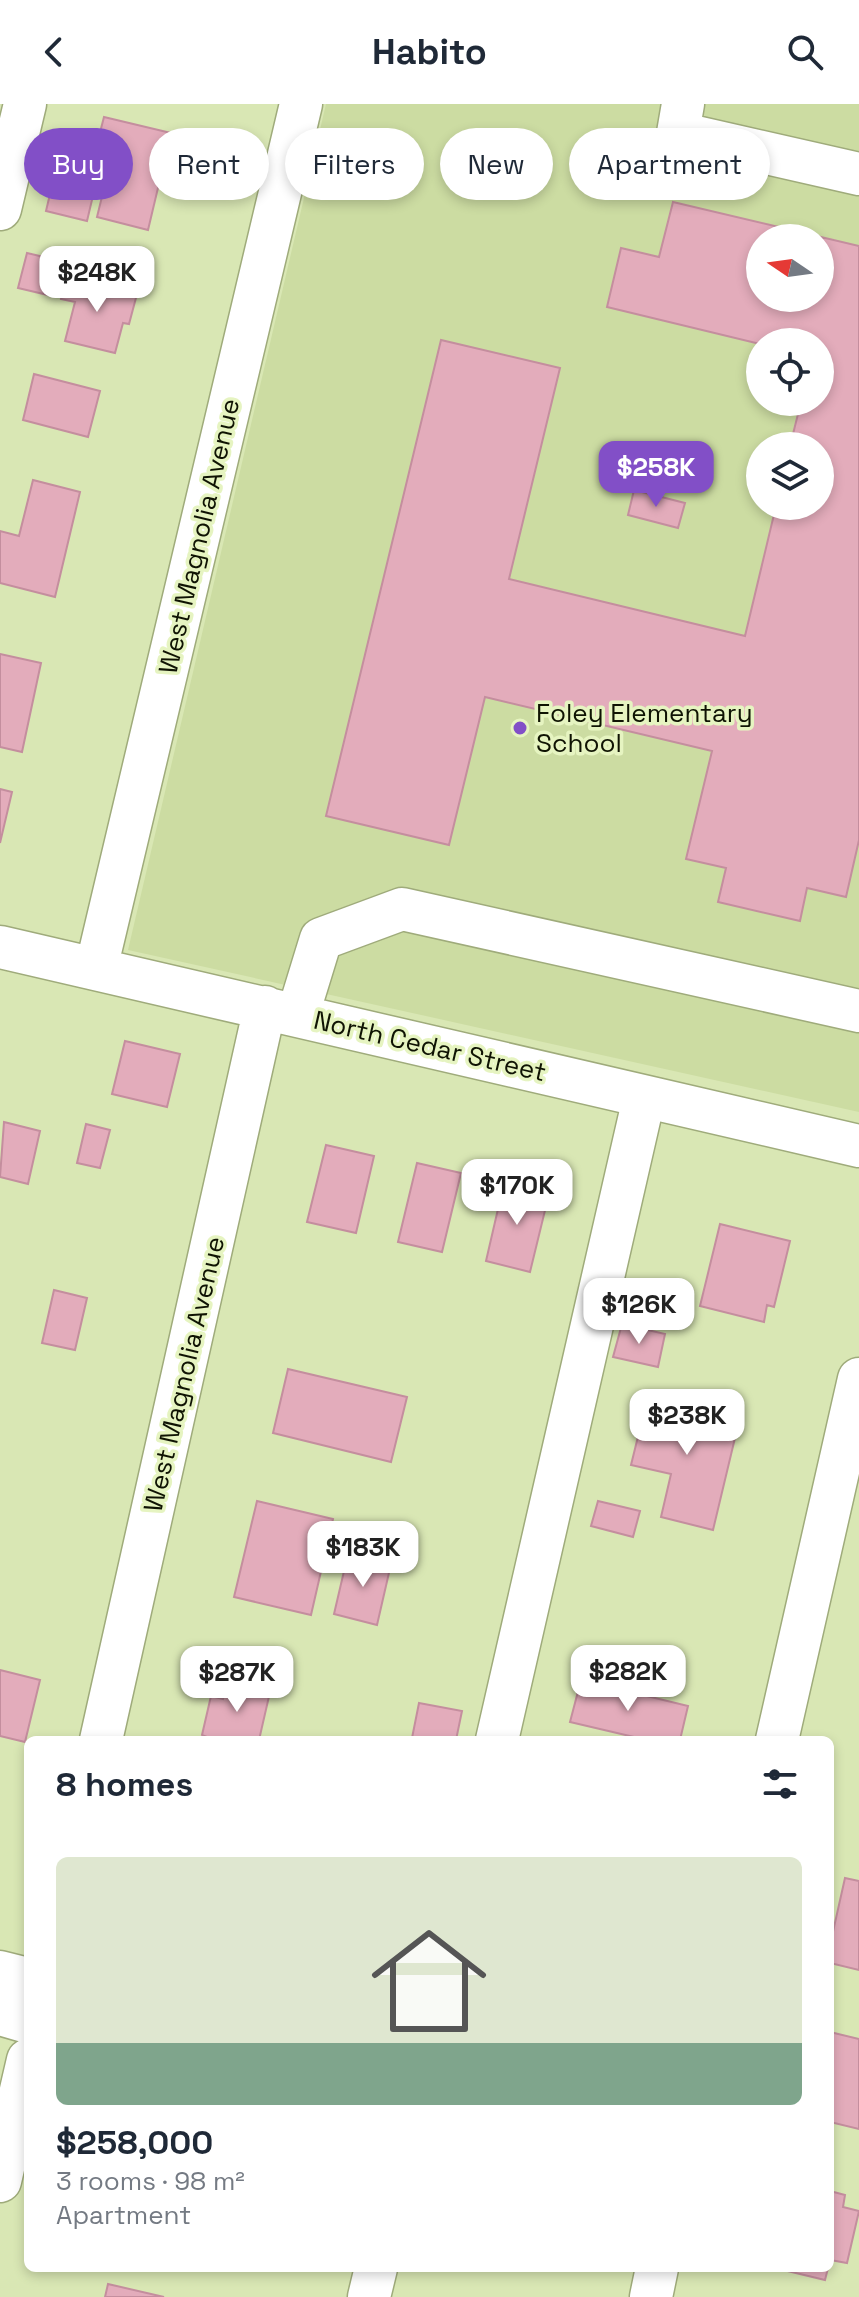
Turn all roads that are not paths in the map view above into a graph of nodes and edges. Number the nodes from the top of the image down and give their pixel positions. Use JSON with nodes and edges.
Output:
{"nodes":[{"id":1,"x":25,"y":104,"type":"edge"},
{"id":2,"x":301,"y":104,"type":"edge"},
{"id":3,"x":683,"y":104,"type":"edge"},
{"id":4,"x":859,"y":174,"type":"edge"},
{"id":5,"x":0,"y":209,"type":"edge"},
{"id":6,"x":0,"y":947,"type":"edge"},
{"id":7,"x":96,"y":969,"type":"junction"},
{"id":8,"x":282,"y":1011,"type":"junction"},
{"id":9,"x":859,"y":1011,"type":"edge"},
{"id":10,"x":644,"y":1098,"type":"junction"},
{"id":11,"x":859,"y":1146,"type":"edge"},
{"id":12,"x":859,"y":1379,"type":"edge"},
{"id":13,"x":102,"y":1736,"type":"edge"},
{"id":14,"x":498,"y":1736,"type":"edge"},
{"id":15,"x":778,"y":1736,"type":"edge"},
{"id":16,"x":0,"y":1972,"type":"edge"},
{"id":17,"x":24,"y":1978,"type":"edge"},
{"id":18,"x":0,"y":2014,"type":"edge"},
{"id":19,"x":24,"y":2021,"type":"edge"},
{"id":20,"x":24,"y":2077,"type":"edge"},
{"id":21,"x":0,"y":2181,"type":"edge"},
{"id":22,"x":375,"y":2272,"type":"edge"},
{"id":23,"x":656,"y":2272,"type":"edge"},
{"id":24,"x":369,"y":2297,"type":"edge"},
{"id":25,"x":651,"y":2297,"type":"edge"}],
"edges":[{"from":1,"to":5,"type":"street"},
{"from":2,"to":7,"type":"street","name":"West Magnolia Avenue"},
{"from":3,"to":4,"type":"street"},
{"from":6,"to":7,"type":"street","name":"North Cedar Street"},
{"from":7,"to":8,"type":"street","name":"North Cedar Street"},
{"from":8,"to":9,"type":"street","name":"West Magnolia Avenue"},
{"from":8,"to":10,"type":"street","name":"North Cedar Street"},
{"from":8,"to":13,"type":"street","name":"West Magnolia Avenue"},
{"from":10,"to":11,"type":"street","name":"North Cedar Street"},
{"from":10,"to":14,"type":"street"},
{"from":12,"to":15,"type":"street"},
{"from":16,"to":17,"type":"street"},
{"from":18,"to":19,"type":"street"},
{"from":20,"to":21,"type":"street"},
{"from":22,"to":24,"type":"street"},
{"from":23,"to":25,"type":"street"}]}
